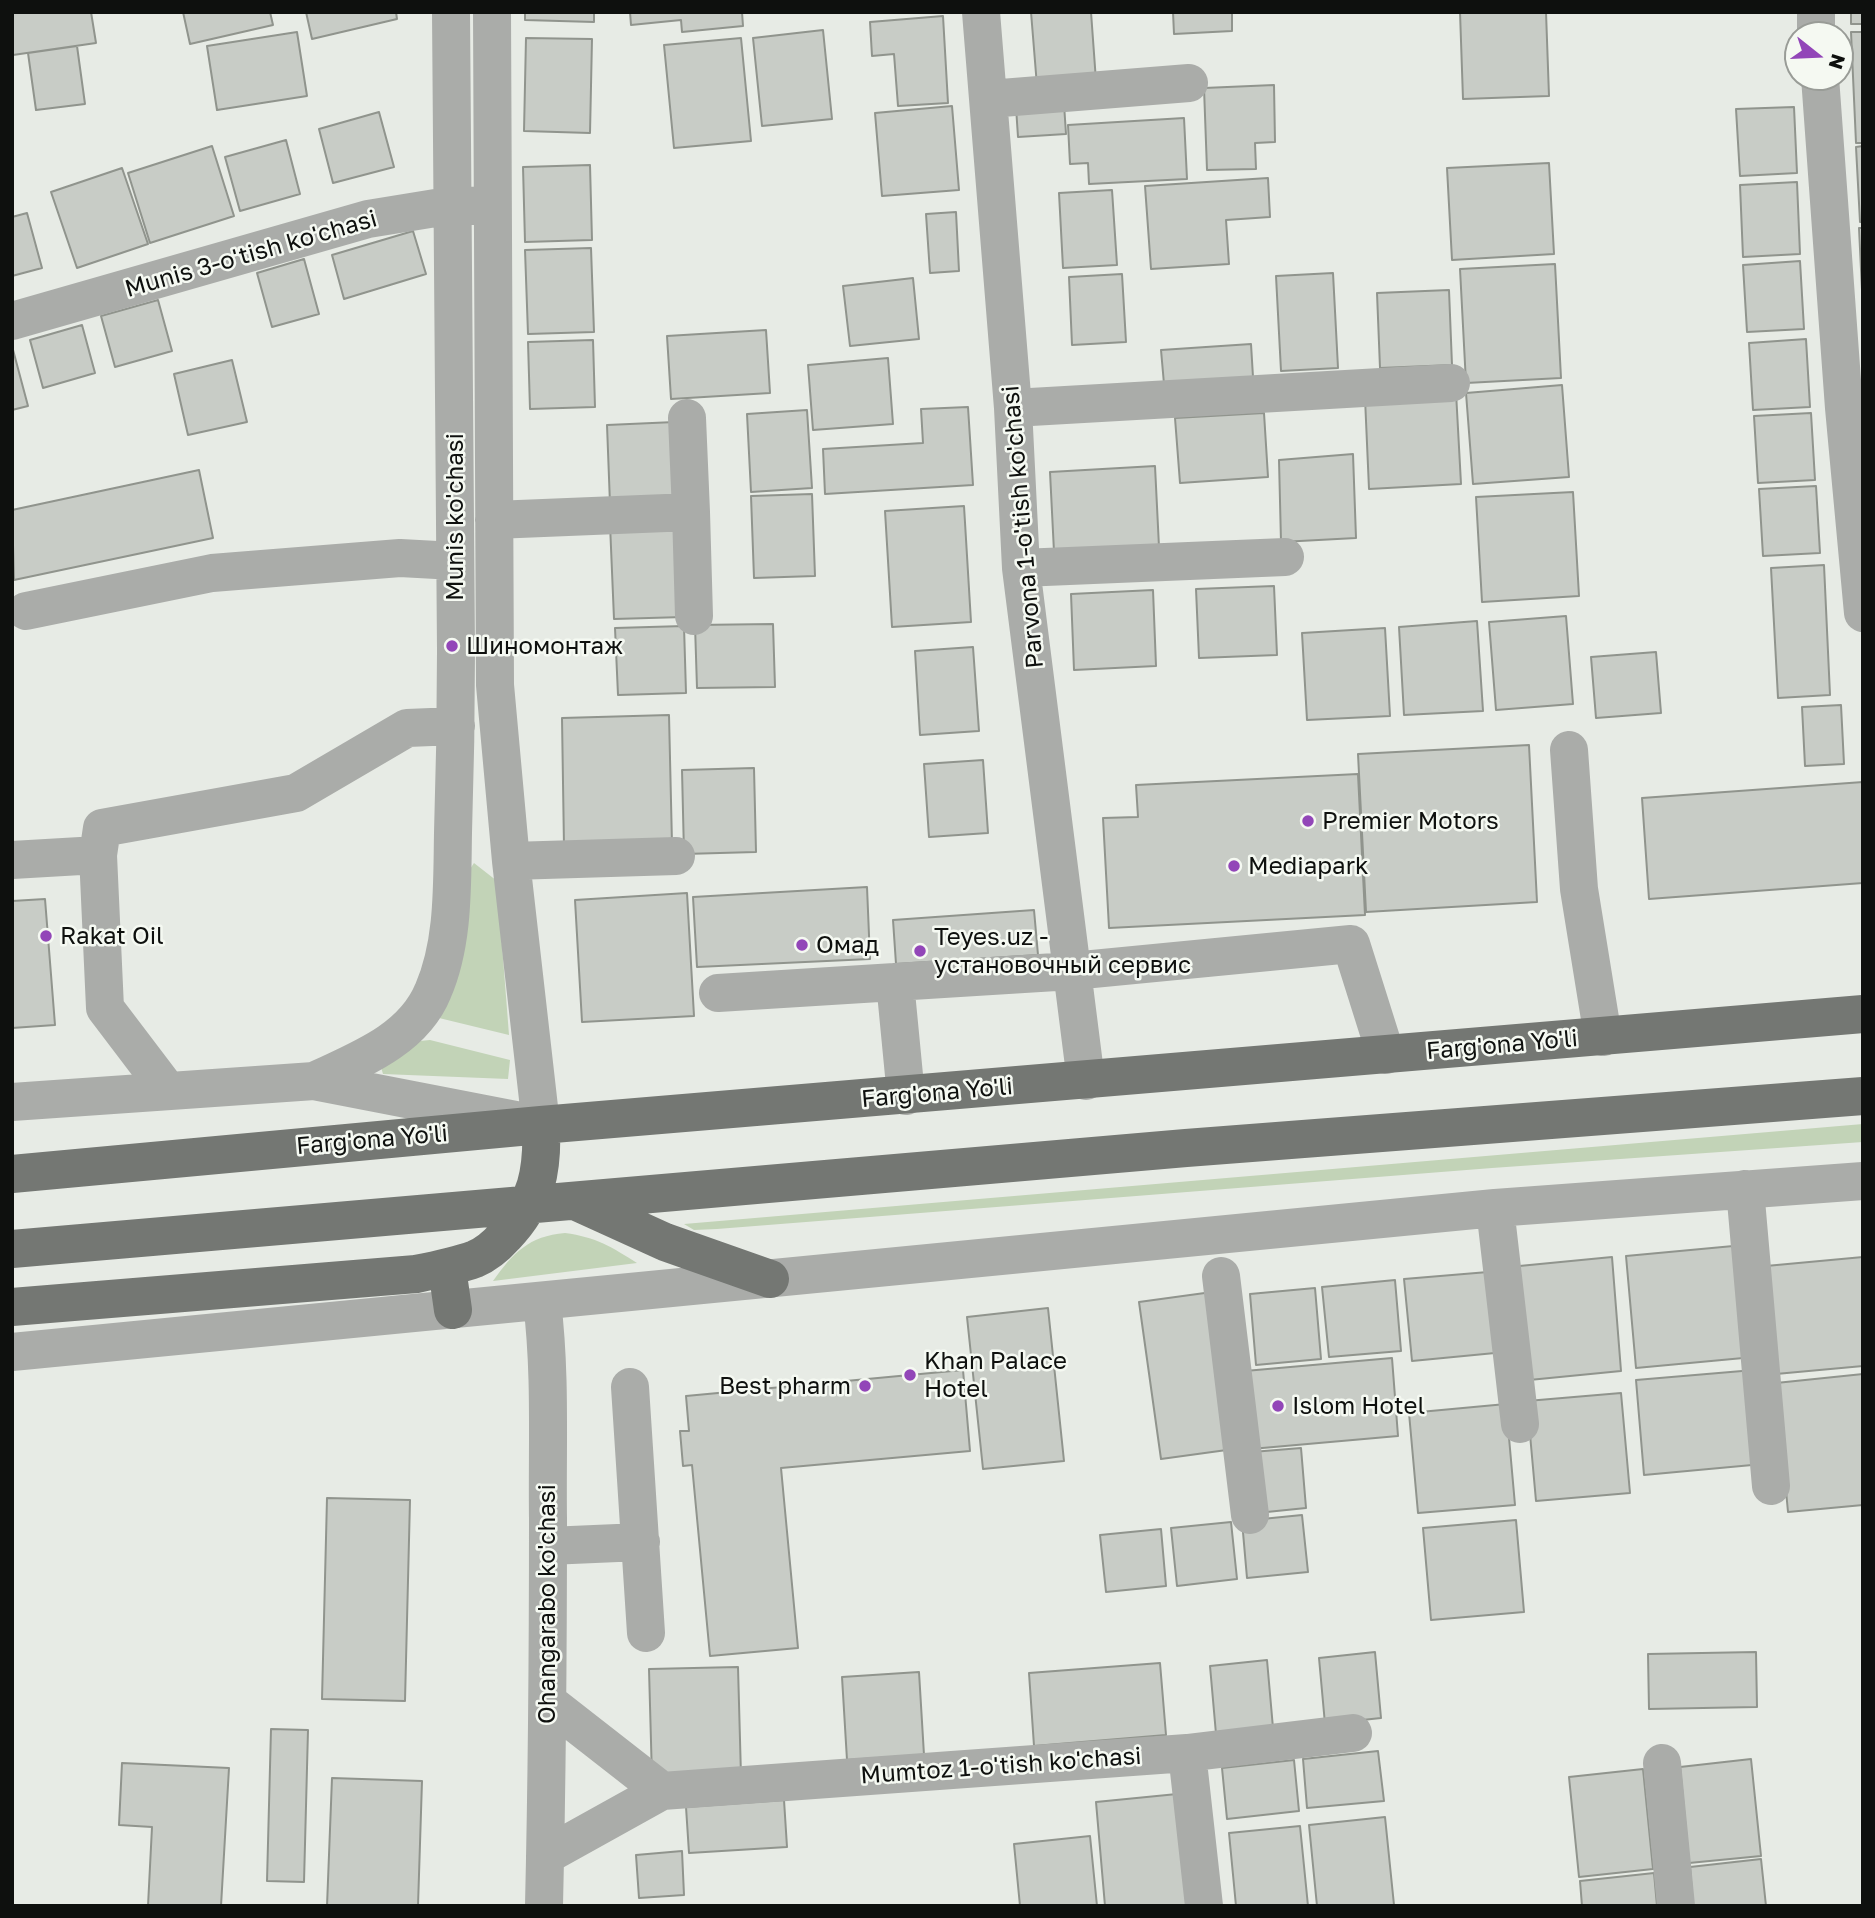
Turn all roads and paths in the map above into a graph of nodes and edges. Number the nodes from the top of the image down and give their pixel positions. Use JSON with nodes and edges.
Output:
{"nodes":[{"id":1,"x":451,"y":12,"type":"edge"},
{"id":2,"x":492,"y":12,"type":"edge"},
{"id":3,"x":981,"y":12,"type":"edge"},
{"id":4,"x":1189,"y":83,"type":"dead end"},
{"id":5,"x":1821,"y":91,"type":"edge"},
{"id":6,"x":989,"y":99,"type":"junction"},
{"id":7,"x":454,"y":205,"type":"junction"},
{"id":8,"x":493,"y":207,"type":"junction"},
{"id":9,"x":12,"y":321,"type":"edge"},
{"id":10,"x":1451,"y":383,"type":"dead end"},
{"id":11,"x":1013,"y":408,"type":"junction"},
{"id":12,"x":687,"y":418,"type":"dead end"},
{"id":13,"x":691,"y":512,"type":"junction"},
{"id":14,"x":494,"y":520,"type":"junction"},
{"id":15,"x":1285,"y":557,"type":"dead end"},
{"id":16,"x":456,"y":561,"type":"junction"},
{"id":17,"x":1021,"y":568,"type":"junction"},
{"id":18,"x":26,"y":611,"type":"dead end"},
{"id":19,"x":1863,"y":613,"type":"edge"},
{"id":20,"x":694,"y":616,"type":"dead end"},
{"id":21,"x":456,"y":726,"type":"junction"},
{"id":22,"x":1569,"y":750,"type":"dead end"},
{"id":23,"x":98,"y":855,"type":"junction"},
{"id":24,"x":676,"y":856,"type":"dead end"},
{"id":25,"x":12,"y":860,"type":"edge"},
{"id":26,"x":511,"y":861,"type":"junction"},
{"id":27,"x":1072,"y":971,"type":"junction"},
{"id":28,"x":895,"y":982,"type":"junction"},
{"id":29,"x":718,"y":993,"type":"dead end"},
{"id":30,"x":1863,"y":1014,"type":"edge"},
{"id":31,"x":1603,"y":1037,"type":"junction"},
{"id":32,"x":1386,"y":1055,"type":"junction"},
{"id":33,"x":313,"y":1081,"type":"junction"},
{"id":34,"x":1086,"y":1081,"type":"junction"},
{"id":35,"x":168,"y":1091,"type":"junction"},
{"id":36,"x":906,"y":1096,"type":"junction"},
{"id":37,"x":1863,"y":1096,"type":"edge"},
{"id":38,"x":12,"y":1102,"type":"edge"},
{"id":39,"x":541,"y":1125,"type":"junction"},
{"id":40,"x":12,"y":1174,"type":"edge"},
{"id":41,"x":1863,"y":1181,"type":"edge"},
{"id":42,"x":1745,"y":1189,"type":"junction"},
{"id":43,"x":575,"y":1201,"type":"junction"},
{"id":44,"x":529,"y":1206,"type":"junction"},
{"id":45,"x":1495,"y":1208,"type":"junction"},
{"id":46,"x":12,"y":1249,"type":"edge"},
{"id":47,"x":447,"y":1268,"type":"junction"},
{"id":48,"x":1221,"y":1276,"type":"dead end"},
{"id":49,"x":770,"y":1279,"type":"junction"},
{"id":50,"x":542,"y":1302,"type":"junction"},
{"id":51,"x":12,"y":1307,"type":"edge"},
{"id":52,"x":453,"y":1310,"type":"junction"},
{"id":53,"x":12,"y":1352,"type":"edge"},
{"id":54,"x":630,"y":1387,"type":"dead end"},
{"id":55,"x":1520,"y":1424,"type":"dead end"},
{"id":56,"x":1771,"y":1486,"type":"dead end"},
{"id":57,"x":1250,"y":1515,"type":"dead end"},
{"id":58,"x":641,"y":1542,"type":"junction"},
{"id":59,"x":548,"y":1546,"type":"junction"},
{"id":60,"x":646,"y":1633,"type":"dead end"},
{"id":61,"x":548,"y":1702,"type":"junction"},
{"id":62,"x":1353,"y":1733,"type":"dead end"},
{"id":63,"x":1187,"y":1753,"type":"junction"},
{"id":64,"x":1662,"y":1763,"type":"dead end"},
{"id":65,"x":662,"y":1791,"type":"junction"},
{"id":66,"x":545,"y":1856,"type":"junction"},
{"id":67,"x":544,"y":1906,"type":"edge"},
{"id":68,"x":1204,"y":1906,"type":"edge"},
{"id":69,"x":1676,"y":1906,"type":"edge"}],
"edges":[{"from":1,"to":7,"type":"street","name":"Munis ko'chasi"},
{"from":2,"to":8,"type":"street","name":"Munis ko'chasi"},
{"from":3,"to":6,"type":"street","name":"Parvona 1-o'tish ko'chasi"},
{"from":4,"to":6,"type":"street"},
{"from":5,"to":19,"type":"street"},
{"from":6,"to":11,"type":"street","name":"Parvona 1-o'tish ko'chasi"},
{"from":7,"to":8,"type":"street","name":"Munis 3-o'tish ko'chasi"},
{"from":7,"to":9,"type":"street","name":"Munis 3-o'tish ko'chasi"},
{"from":7,"to":16,"type":"street","name":"Munis ko'chasi"},
{"from":8,"to":14,"type":"street","name":"Munis ko'chasi"},
{"from":10,"to":11,"type":"street"},
{"from":11,"to":17,"type":"street","name":"Parvona 1-o'tish ko'chasi"},
{"from":12,"to":13,"type":"street"},
{"from":13,"to":14,"type":"street"},
{"from":13,"to":20,"type":"street"},
{"from":14,"to":26,"type":"street","name":"Munis ko'chasi"},
{"from":15,"to":17,"type":"street"},
{"from":16,"to":18,"type":"street"},
{"from":16,"to":21,"type":"street","name":"Munis ko'chasi"},
{"from":17,"to":27,"type":"street","name":"Parvona 1-o'tish ko'chasi"},
{"from":21,"to":23,"type":"street"},
{"from":21,"to":33,"type":"street","name":"Munis ko'chasi"},
{"from":22,"to":31,"type":"street"},
{"from":23,"to":25,"type":"street"},
{"from":23,"to":35,"type":"street"},
{"from":24,"to":26,"type":"street"},
{"from":26,"to":39,"type":"street","name":"Munis ko'chasi"},
{"from":27,"to":28,"type":"street"},
{"from":27,"to":32,"type":"street"},
{"from":27,"to":34,"type":"street","name":"Parvona 1-o'tish ko'chasi"},
{"from":28,"to":29,"type":"street"},
{"from":28,"to":36,"type":"street"},
{"from":30,"to":31,"type":"main road","name":"Farg'ona Yo'li"},
{"from":31,"to":32,"type":"main road","name":"Farg'ona Yo'li"},
{"from":32,"to":34,"type":"main road","name":"Farg'ona Yo'li"},
{"from":33,"to":35,"type":"street"},
{"from":33,"to":39,"type":"street"},
{"from":34,"to":36,"type":"main road","name":"Farg'ona Yo'li"},
{"from":35,"to":38,"type":"street"},
{"from":36,"to":39,"type":"main road","name":"Farg'ona Yo'li"},
{"from":37,"to":43,"type":"main road"},
{"from":39,"to":40,"type":"main road","name":"Farg'ona Yo'li"},
{"from":39,"to":44,"type":"main road"},
{"from":41,"to":42,"type":"street"},
{"from":42,"to":45,"type":"street"},
{"from":42,"to":56,"type":"street"},
{"from":43,"to":44,"type":"main road"},
{"from":43,"to":49,"type":"main road"},
{"from":44,"to":46,"type":"main road"},
{"from":44,"to":47,"type":"main road"},
{"from":45,"to":49,"type":"street"},
{"from":45,"to":55,"type":"street"},
{"from":47,"to":51,"type":"main road"},
{"from":47,"to":52,"type":"main road"},
{"from":48,"to":57,"type":"street"},
{"from":49,"to":50,"type":"street"},
{"from":50,"to":52,"type":"street"},
{"from":50,"to":59,"type":"street","name":"Ohangarabo ko'chasi"},
{"from":52,"to":53,"type":"street"},
{"from":54,"to":58,"type":"street"},
{"from":58,"to":59,"type":"street"},
{"from":58,"to":60,"type":"street"},
{"from":59,"to":61,"type":"street","name":"Ohangarabo ko'chasi"},
{"from":61,"to":65,"type":"street"},
{"from":61,"to":66,"type":"street","name":"Ohangarabo ko'chasi"},
{"from":62,"to":63,"type":"street","name":"Mumtoz 1-o'tish ko'chasi"},
{"from":63,"to":65,"type":"street","name":"Mumtoz 1-o'tish ko'chasi"},
{"from":63,"to":68,"type":"street"},
{"from":64,"to":69,"type":"street"},
{"from":65,"to":66,"type":"street","name":"Mumtoz 1-o'tish ko'chasi"},
{"from":66,"to":67,"type":"street","name":"Ohangarabo ko'chasi"}]}
